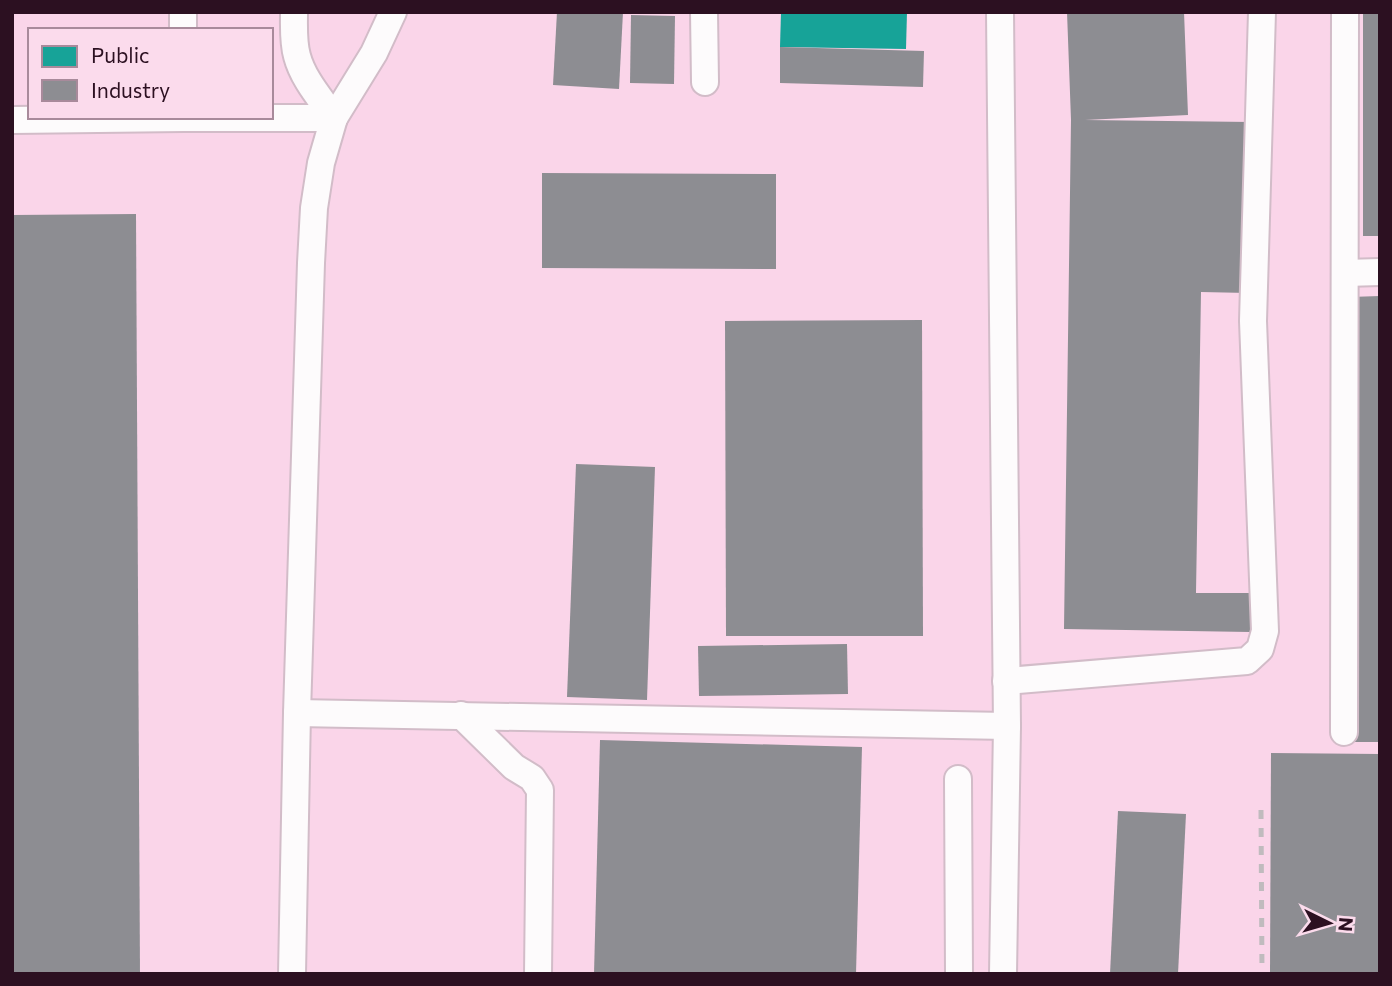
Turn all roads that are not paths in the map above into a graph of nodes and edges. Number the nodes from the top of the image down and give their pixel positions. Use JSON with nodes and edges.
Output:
{"nodes":[{"id":1,"x":295,"y":12,"type":"edge"},
{"id":2,"x":393,"y":12,"type":"edge"},
{"id":3,"x":704,"y":12,"type":"edge"},
{"id":4,"x":1000,"y":12,"type":"edge"},
{"id":5,"x":1262,"y":12,"type":"edge"},
{"id":6,"x":1345,"y":12,"type":"edge"},
{"id":7,"x":705,"y":82,"type":"dead end"},
{"id":8,"x":273,"y":118,"type":"edge"},
{"id":9,"x":334,"y":118,"type":"junction"},
{"id":10,"x":69,"y":119,"type":"edge"},
{"id":11,"x":12,"y":120,"type":"edge"},
{"id":12,"x":1345,"y":272,"type":"junction"},
{"id":13,"x":1380,"y":272,"type":"edge"},
{"id":14,"x":1006,"y":681,"type":"junction"},
{"id":15,"x":297,"y":713,"type":"junction"},
{"id":16,"x":461,"y":715,"type":"junction"},
{"id":17,"x":1007,"y":726,"type":"junction"},
{"id":18,"x":1344,"y":732,"type":"dead end"},
{"id":19,"x":958,"y":779,"type":"dead end"},
{"id":20,"x":292,"y":974,"type":"edge"},
{"id":21,"x":538,"y":974,"type":"edge"},
{"id":22,"x":959,"y":974,"type":"edge"},
{"id":23,"x":1003,"y":974,"type":"edge"}],
"edges":[{"from":1,"to":9,"type":"street"},
{"from":2,"to":9,"type":"street"},
{"from":3,"to":7,"type":"street"},
{"from":4,"to":14,"type":"street"},
{"from":5,"to":14,"type":"street"},
{"from":6,"to":12,"type":"street"},
{"from":8,"to":9,"type":"street"},
{"from":9,"to":15,"type":"street"},
{"from":10,"to":11,"type":"street"},
{"from":12,"to":13,"type":"street"},
{"from":12,"to":18,"type":"street"},
{"from":14,"to":17,"type":"street"},
{"from":15,"to":16,"type":"street"},
{"from":15,"to":20,"type":"street"},
{"from":16,"to":17,"type":"street"},
{"from":16,"to":21,"type":"street"},
{"from":17,"to":23,"type":"street"},
{"from":19,"to":22,"type":"street"}]}
